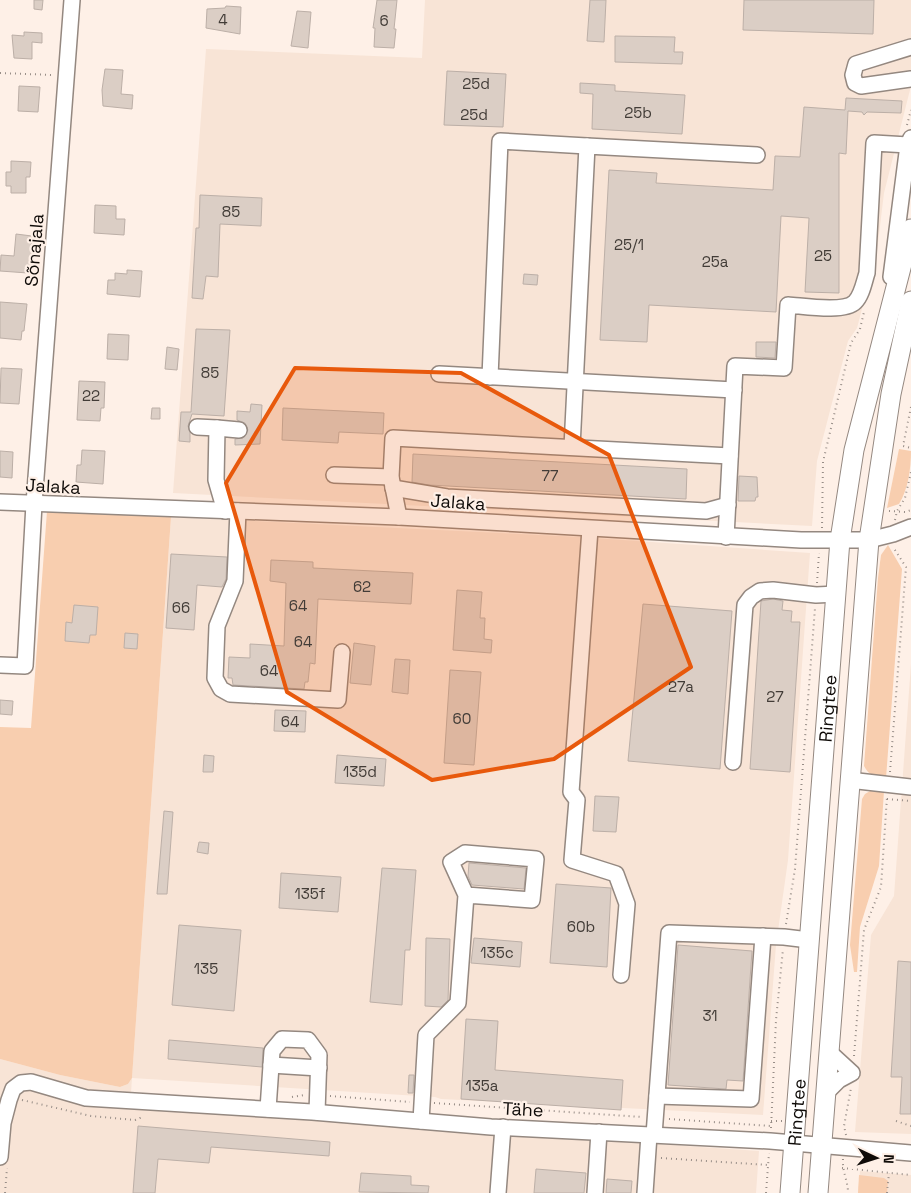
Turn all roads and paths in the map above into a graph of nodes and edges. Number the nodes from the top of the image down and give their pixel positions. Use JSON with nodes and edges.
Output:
{"nodes":[{"id":1,"x":72,"y":0,"type":"edge"},
{"id":2,"x":911,"y":47,"type":"edge"},
{"id":3,"x":0,"y":73,"type":"edge"},
{"id":4,"x":67,"y":76,"type":"junction"},
{"id":5,"x":911,"y":78,"type":"edge"},
{"id":6,"x":910,"y":142,"type":"edge"},
{"id":7,"x":587,"y":146,"type":"junction"},
{"id":8,"x":757,"y":155,"type":"dead end"},
{"id":9,"x":911,"y":230,"type":"edge"},
{"id":10,"x":911,"y":301,"type":"edge"},
{"id":11,"x":880,"y":342,"type":"junction"},
{"id":12,"x":439,"y":374,"type":"dead end"},
{"id":13,"x":490,"y":377,"type":"junction"},
{"id":14,"x":575,"y":381,"type":"junction"},
{"id":15,"x":734,"y":390,"type":"junction"},
{"id":16,"x":911,"y":407,"type":"edge"},
{"id":17,"x":197,"y":427,"type":"dead end"},
{"id":18,"x":217,"y":428,"type":"junction"},
{"id":19,"x":239,"y":430,"type":"dead end"},
{"id":20,"x":572,"y":447,"type":"junction"},
{"id":21,"x":911,"y":448,"type":"edge"},
{"id":22,"x":730,"y":456,"type":"junction"},
{"id":23,"x":911,"y":472,"type":"edge"},
{"id":24,"x":334,"y":475,"type":"dead end"},
{"id":25,"x":392,"y":482,"type":"junction"},
{"id":26,"x":0,"y":502,"type":"edge"},
{"id":27,"x":34,"y":504,"type":"junction"},
{"id":28,"x":728,"y":505,"type":"junction"},
{"id":29,"x":911,"y":510,"type":"edge"},
{"id":30,"x":231,"y":511,"type":"junction"},
{"id":31,"x":822,"y":511,"type":"dead end"},
{"id":32,"x":827,"y":511,"type":"dead end"},
{"id":33,"x":896,"y":511,"type":"junction"},
{"id":34,"x":886,"y":512,"type":"dead end"},
{"id":35,"x":399,"y":518,"type":"junction"},
{"id":36,"x":911,"y":527,"type":"edge"},
{"id":37,"x":590,"y":529,"type":"junction"},
{"id":38,"x":893,"y":534,"type":"junction"},
{"id":39,"x":726,"y":537,"type":"junction"},
{"id":40,"x":840,"y":540,"type":"junction"},
{"id":41,"x":869,"y":540,"type":"junction"},
{"id":42,"x":837,"y":594,"type":"junction"},
{"id":43,"x":342,"y":652,"type":"dead end"},
{"id":44,"x":0,"y":665,"type":"edge"},
{"id":45,"x":733,"y":762,"type":"dead end"},
{"id":46,"x":849,"y":780,"type":"junction"},
{"id":47,"x":911,"y":788,"type":"edge"},
{"id":48,"x":888,"y":791,"type":"junction"},
{"id":49,"x":911,"y":801,"type":"edge"},
{"id":50,"x":466,"y":895,"type":"junction"},
{"id":51,"x":763,"y":936,"type":"junction"},
{"id":52,"x":809,"y":940,"type":"junction"},
{"id":53,"x":621,"y":975,"type":"dead end"},
{"id":54,"x":828,"y":1051,"type":"junction"},
{"id":55,"x":272,"y":1065,"type":"junction"},
{"id":56,"x":319,"y":1068,"type":"junction"},
{"id":57,"x":852,"y":1073,"type":"junction"},
{"id":58,"x":825,"y":1094,"type":"junction"},
{"id":59,"x":657,"y":1096,"type":"junction"},
{"id":60,"x":268,"y":1109,"type":"junction"},
{"id":61,"x":317,"y":1112,"type":"junction"},
{"id":62,"x":421,"y":1121,"type":"junction"},
{"id":63,"x":771,"y":1121,"type":"dead end"},
{"id":64,"x":782,"y":1121,"type":"dead end"},
{"id":65,"x":896,"y":1121,"type":"dead end"},
{"id":66,"x":838,"y":1126,"type":"dead end"},
{"id":67,"x":844,"y":1126,"type":"junction"},
{"id":68,"x":911,"y":1126,"type":"edge"},
{"id":69,"x":503,"y":1127,"type":"junction"},
{"id":70,"x":599,"y":1132,"type":"junction"},
{"id":71,"x":651,"y":1135,"type":"junction"},
{"id":72,"x":793,"y":1143,"type":"junction"},
{"id":73,"x":821,"y":1145,"type":"junction"},
{"id":74,"x":844,"y":1148,"type":"junction"},
{"id":75,"x":911,"y":1153,"type":"edge"},
{"id":76,"x":0,"y":1157,"type":"edge"},
{"id":77,"x":647,"y":1157,"type":"junction"},
{"id":78,"x":768,"y":1165,"type":"dead end"},
{"id":79,"x":842,"y":1168,"type":"junction"},
{"id":80,"x":889,"y":1173,"type":"junction"},
{"id":81,"x":911,"y":1175,"type":"edge"},
{"id":82,"x":498,"y":1193,"type":"edge"},
{"id":83,"x":595,"y":1193,"type":"edge"},
{"id":84,"x":645,"y":1193,"type":"edge"},
{"id":85,"x":790,"y":1193,"type":"edge"},
{"id":86,"x":818,"y":1193,"type":"edge"},
{"id":87,"x":848,"y":1193,"type":"edge"},
{"id":88,"x":887,"y":1193,"type":"edge"}],
"edges":[{"from":1,"to":4,"type":"street","name":"Sõnajala"},
{"from":2,"to":5,"type":"street"},
{"from":3,"to":4,"type":"path"},
{"from":4,"to":27,"type":"street","name":"Sõnajala"},
{"from":6,"to":11,"type":"street"},
{"from":6,"to":15,"type":"street"},
{"from":7,"to":8,"type":"street"},
{"from":7,"to":13,"type":"street"},
{"from":7,"to":14,"type":"street"},
{"from":9,"to":11,"type":"main road","name":"Ringtee"},
{"from":10,"to":41,"type":"main road","name":"Ringtee"},
{"from":11,"to":40,"type":"main road","name":"Ringtee"},
{"from":12,"to":13,"type":"street"},
{"from":13,"to":14,"type":"street"},
{"from":14,"to":15,"type":"street"},
{"from":14,"to":20,"type":"street"},
{"from":15,"to":22,"type":"street"},
{"from":16,"to":21,"type":"path"},
{"from":17,"to":18,"type":"street"},
{"from":18,"to":19,"type":"street"},
{"from":18,"to":30,"type":"street"},
{"from":20,"to":22,"type":"street"},
{"from":20,"to":25,"type":"street"},
{"from":22,"to":28,"type":"street"},
{"from":23,"to":33,"type":"path"},
{"from":24,"to":25,"type":"street"},
{"from":25,"to":28,"type":"street"},
{"from":25,"to":35,"type":"street"},
{"from":26,"to":27,"type":"street","name":"Jalaka"},
{"from":27,"to":30,"type":"street","name":"Jalaka"},
{"from":27,"to":44,"type":"street","name":"Sõnajala"},
{"from":28,"to":39,"type":"street"},
{"from":29,"to":33,"type":"path"},
{"from":30,"to":35,"type":"street","name":"Jalaka"},
{"from":30,"to":43,"type":"street"},
{"from":31,"to":32,"type":"path"},
{"from":33,"to":34,"type":"path"},
{"from":33,"to":38,"type":"path"},
{"from":35,"to":37,"type":"street","name":"Jalaka"},
{"from":36,"to":38,"type":"street","name":"Jalaka"},
{"from":37,"to":39,"type":"street","name":"Jalaka"},
{"from":37,"to":53,"type":"street"},
{"from":38,"to":41,"type":"street","name":"Jalaka"},
{"from":38,"to":48,"type":"path"},
{"from":39,"to":40,"type":"street","name":"Jalaka"},
{"from":40,"to":41,"type":"street","name":"Jalaka"},
{"from":40,"to":42,"type":"main road","name":"Ringtee"},
{"from":41,"to":46,"type":"main road","name":"Ringtee"},
{"from":42,"to":45,"type":"street"},
{"from":42,"to":52,"type":"main road","name":"Ringtee"},
{"from":46,"to":48,"type":"street"},
{"from":46,"to":54,"type":"main road","name":"Ringtee"},
{"from":47,"to":48,"type":"street"},
{"from":48,"to":49,"type":"path"},
{"from":48,"to":57,"type":"path"},
{"from":50,"to":50,"type":"street"},
{"from":50,"to":62,"type":"street"},
{"from":51,"to":52,"type":"street"},
{"from":51,"to":59,"type":"street"},
{"from":51,"to":59,"type":"street"},
{"from":52,"to":72,"type":"main road","name":"Ringtee"},
{"from":54,"to":57,"type":"street"},
{"from":54,"to":58,"type":"main road","name":"Ringtee"},
{"from":55,"to":56,"type":"street"},
{"from":55,"to":56,"type":"street"},
{"from":55,"to":60,"type":"street"},
{"from":56,"to":61,"type":"street"},
{"from":57,"to":58,"type":"street"},
{"from":57,"to":67,"type":"path"},
{"from":58,"to":73,"type":"main road","name":"Ringtee"},
{"from":59,"to":71,"type":"street"},
{"from":60,"to":61,"type":"street","name":"Tähe"},
{"from":60,"to":76,"type":"street","name":"Tähe"},
{"from":61,"to":62,"type":"street","name":"Tähe"},
{"from":62,"to":69,"type":"street","name":"Tähe"},
{"from":63,"to":64,"type":"path"},
{"from":65,"to":68,"type":"path"},
{"from":66,"to":67,"type":"path"},
{"from":67,"to":74,"type":"path"},
{"from":69,"to":70,"type":"street","name":"Tähe"},
{"from":69,"to":82,"type":"street"},
{"from":70,"to":71,"type":"street","name":"Tähe"},
{"from":70,"to":83,"type":"street"},
{"from":71,"to":72,"type":"street","name":"Tähe"},
{"from":71,"to":77,"type":"street"},
{"from":72,"to":73,"type":"street","name":"Tähe"},
{"from":72,"to":85,"type":"main road","name":"Ringtee"},
{"from":73,"to":74,"type":"street","name":"Tähe"},
{"from":73,"to":86,"type":"main road","name":"Ringtee"},
{"from":74,"to":75,"type":"street","name":"Tähe"},
{"from":74,"to":79,"type":"path"},
{"from":77,"to":78,"type":"path"},
{"from":77,"to":84,"type":"street"},
{"from":79,"to":80,"type":"path"},
{"from":79,"to":87,"type":"path"},
{"from":80,"to":81,"type":"path"},
{"from":80,"to":88,"type":"path"}]}
